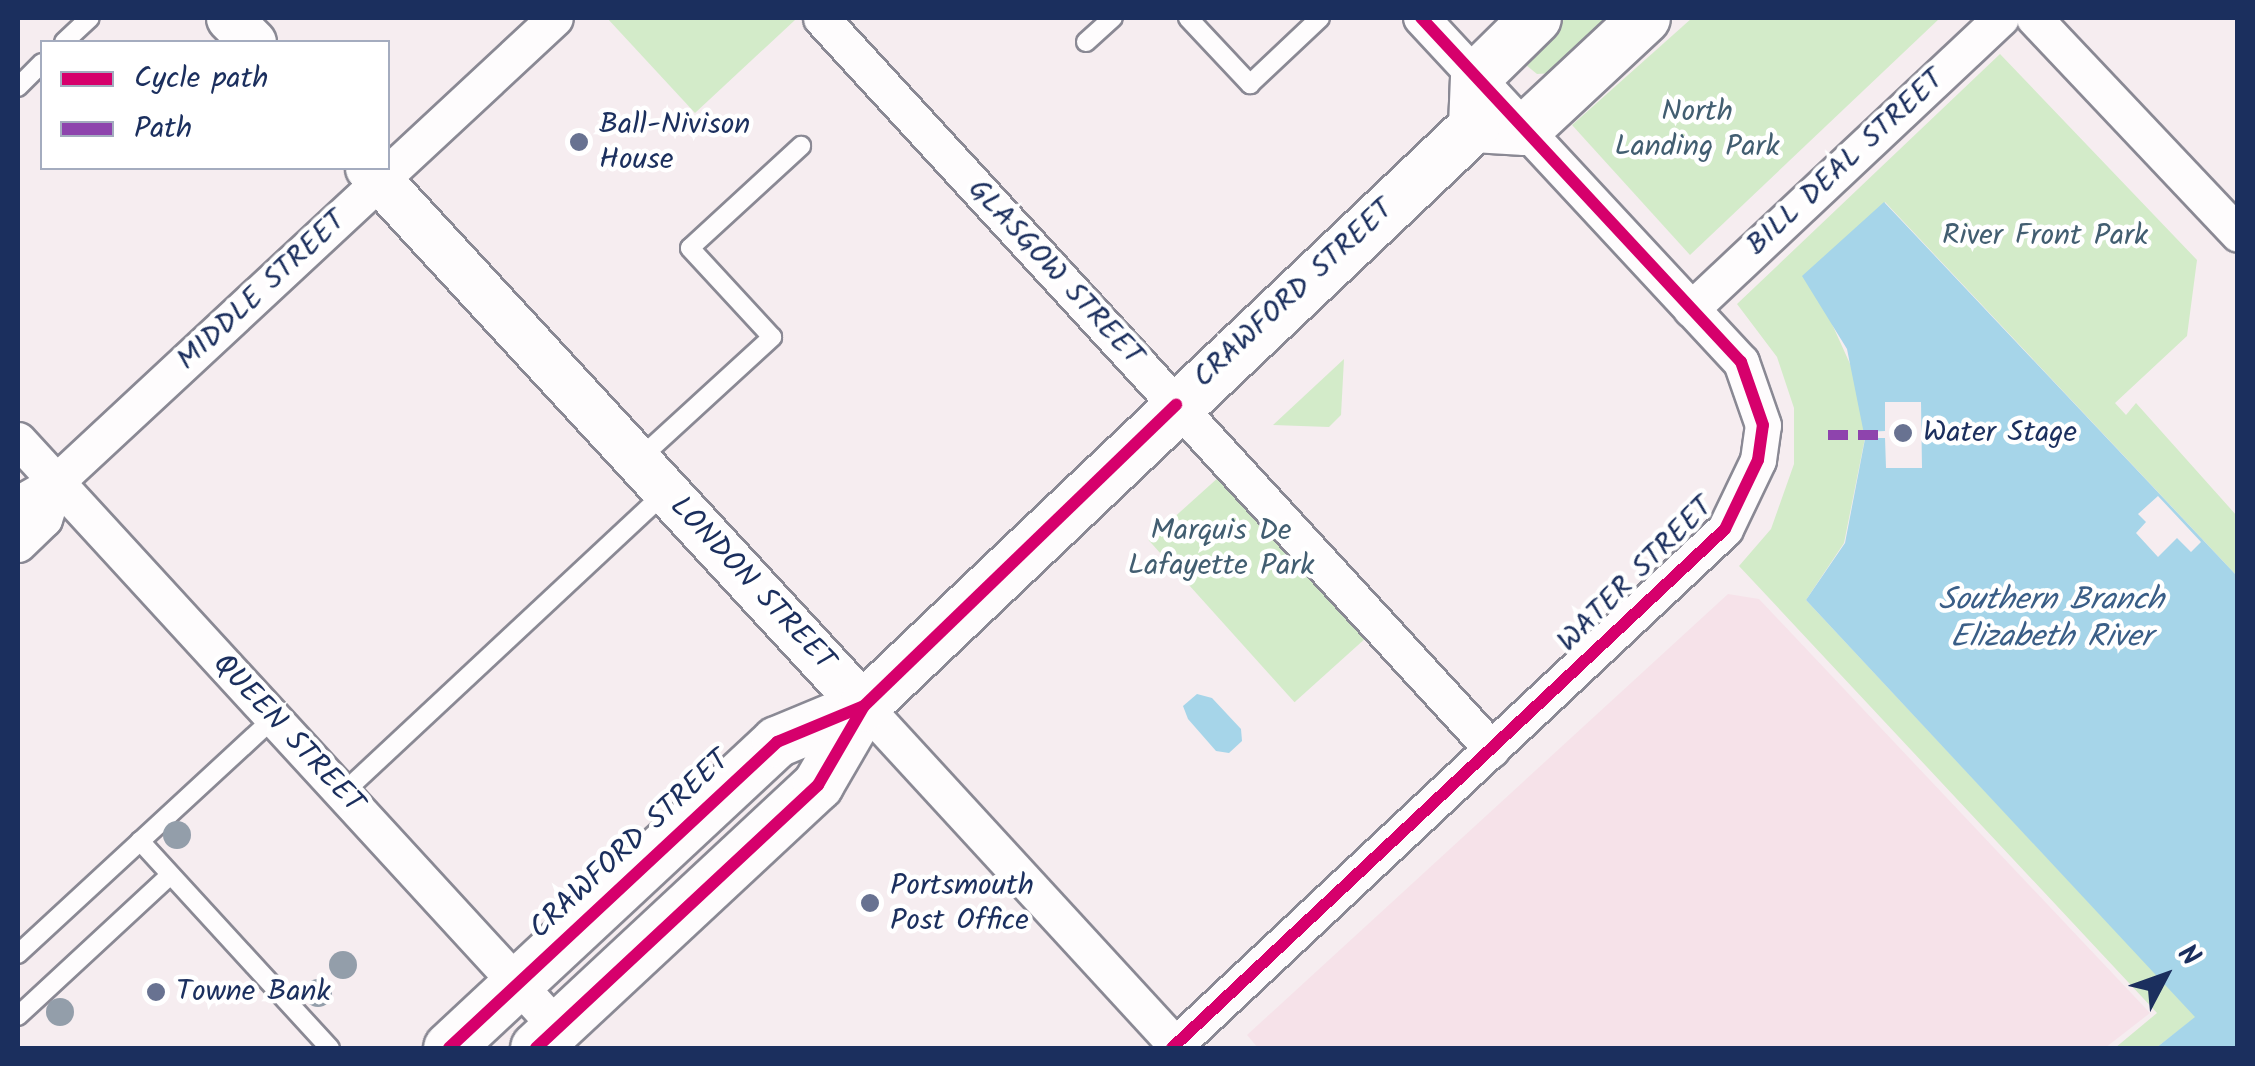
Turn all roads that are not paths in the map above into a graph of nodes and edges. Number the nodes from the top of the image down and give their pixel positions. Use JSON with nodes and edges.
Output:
{"nodes":[{"id":1,"x":90,"y":18,"type":"edge"},
{"id":2,"x":230,"y":18,"type":"edge"},
{"id":3,"x":554,"y":18,"type":"edge"},
{"id":4,"x":821,"y":18,"type":"edge"},
{"id":5,"x":1113,"y":18,"type":"edge"},
{"id":6,"x":1188,"y":18,"type":"edge"},
{"id":7,"x":1320,"y":18,"type":"edge"},
{"id":8,"x":1421,"y":18,"type":"edge"},
{"id":9,"x":1536,"y":18,"type":"edge"},
{"id":10,"x":1645,"y":18,"type":"edge"},
{"id":11,"x":2001,"y":18,"type":"edge"},
{"id":12,"x":2034,"y":18,"type":"edge"},
{"id":13,"x":66,"y":40,"type":"edge"},
{"id":14,"x":250,"y":40,"type":"edge"},
{"id":15,"x":1086,"y":42,"type":"dead end"},
{"id":16,"x":40,"y":65,"type":"edge"},
{"id":17,"x":1476,"y":77,"type":"junction"},
{"id":18,"x":18,"y":86,"type":"edge"},
{"id":19,"x":1474,"y":127,"type":"junction"},
{"id":20,"x":1525,"y":130,"type":"junction"},
{"id":21,"x":800,"y":146,"type":"dead end"},
{"id":22,"x":390,"y":160,"type":"edge"},
{"id":23,"x":374,"y":174,"type":"edge"},
{"id":24,"x":2238,"y":234,"type":"edge"},
{"id":25,"x":1691,"y":309,"type":"junction"},
{"id":26,"x":1176,"y":404,"type":"junction"},
{"id":27,"x":18,"y":440,"type":"edge"},
{"id":28,"x":652,"y":476,"type":"junction"},
{"id":29,"x":56,"y":482,"type":"junction"},
{"id":30,"x":18,"y":504,"type":"edge"},
{"id":31,"x":18,"y":544,"type":"edge"},
{"id":32,"x":864,"y":706,"type":"junction"},
{"id":33,"x":274,"y":718,"type":"junction"},
{"id":34,"x":1492,"y":749,"type":"junction"},
{"id":35,"x":343,"y":793,"type":"junction"},
{"id":36,"x":140,"y":842,"type":"junction"},
{"id":37,"x":170,"y":875,"type":"junction"},
{"id":38,"x":18,"y":954,"type":"edge"},
{"id":39,"x":518,"y":984,"type":"junction"},
{"id":40,"x":18,"y":1016,"type":"edge"},
{"id":41,"x":547,"y":1038,"type":"edge"},
{"id":42,"x":1174,"y":1047,"type":"edge"},
{"id":43,"x":330,"y":1048,"type":"edge"},
{"id":44,"x":449,"y":1048,"type":"edge"}],
"edges":[{"from":1,"to":13,"type":"lane"},
{"from":2,"to":14,"type":"street"},
{"from":3,"to":22,"type":"street","name":"MIDDLE STREET"},
{"from":4,"to":26,"type":"street","name":"GLASGOW STREET"},
{"from":5,"to":15,"type":"lane"},
{"from":6,"to":7,"type":"lane"},
{"from":8,"to":17,"type":"street","name":"WATER STREET"},
{"from":9,"to":17,"type":"main road"},
{"from":10,"to":20,"type":"main road"},
{"from":11,"to":25,"type":"street","name":"BILL DEAL STREET"},
{"from":12,"to":24,"type":"street"},
{"from":16,"to":18,"type":"lane"},
{"from":17,"to":19,"type":"main road"},
{"from":17,"to":20,"type":"street","name":"WATER STREET"},
{"from":19,"to":20,"type":"main road"},
{"from":19,"to":26,"type":"main road","name":"CRAWFORD STREET"},
{"from":20,"to":25,"type":"street","name":"WATER STREET"},
{"from":21,"to":28,"type":"lane"},
{"from":23,"to":28,"type":"street","name":"LONDON STREET"},
{"from":23,"to":29,"type":"street","name":"MIDDLE STREET"},
{"from":25,"to":34,"type":"street","name":"WATER STREET"},
{"from":26,"to":32,"type":"main road","name":"CRAWFORD STREET"},
{"from":26,"to":34,"type":"street","name":"GLASGOW STREET"},
{"from":27,"to":29,"type":"street","name":"QUEEN STREET"},
{"from":28,"to":32,"type":"street","name":"LONDON STREET"},
{"from":28,"to":35,"type":"lane"},
{"from":29,"to":30,"type":"street","name":"MIDDLE STREET"},
{"from":29,"to":31,"type":"street","name":"MIDDLE STREET"},
{"from":29,"to":33,"type":"street","name":"QUEEN STREET"},
{"from":32,"to":39,"type":"main road","name":"CRAWFORD STREET"},
{"from":32,"to":41,"type":"main road","name":"CRAWFORD STREET"},
{"from":32,"to":42,"type":"street","name":"LONDON STREET"},
{"from":33,"to":35,"type":"street","name":"QUEEN STREET"},
{"from":33,"to":36,"type":"lane"},
{"from":34,"to":42,"type":"street","name":"WATER STREET"},
{"from":35,"to":39,"type":"street","name":"QUEEN STREET"},
{"from":36,"to":37,"type":"lane"},
{"from":36,"to":38,"type":"lane"},
{"from":37,"to":40,"type":"lane"},
{"from":37,"to":43,"type":"lane"},
{"from":39,"to":41,"type":"street","name":"QUEEN STREET"},
{"from":39,"to":44,"type":"main road","name":"CRAWFORD STREET"}]}
